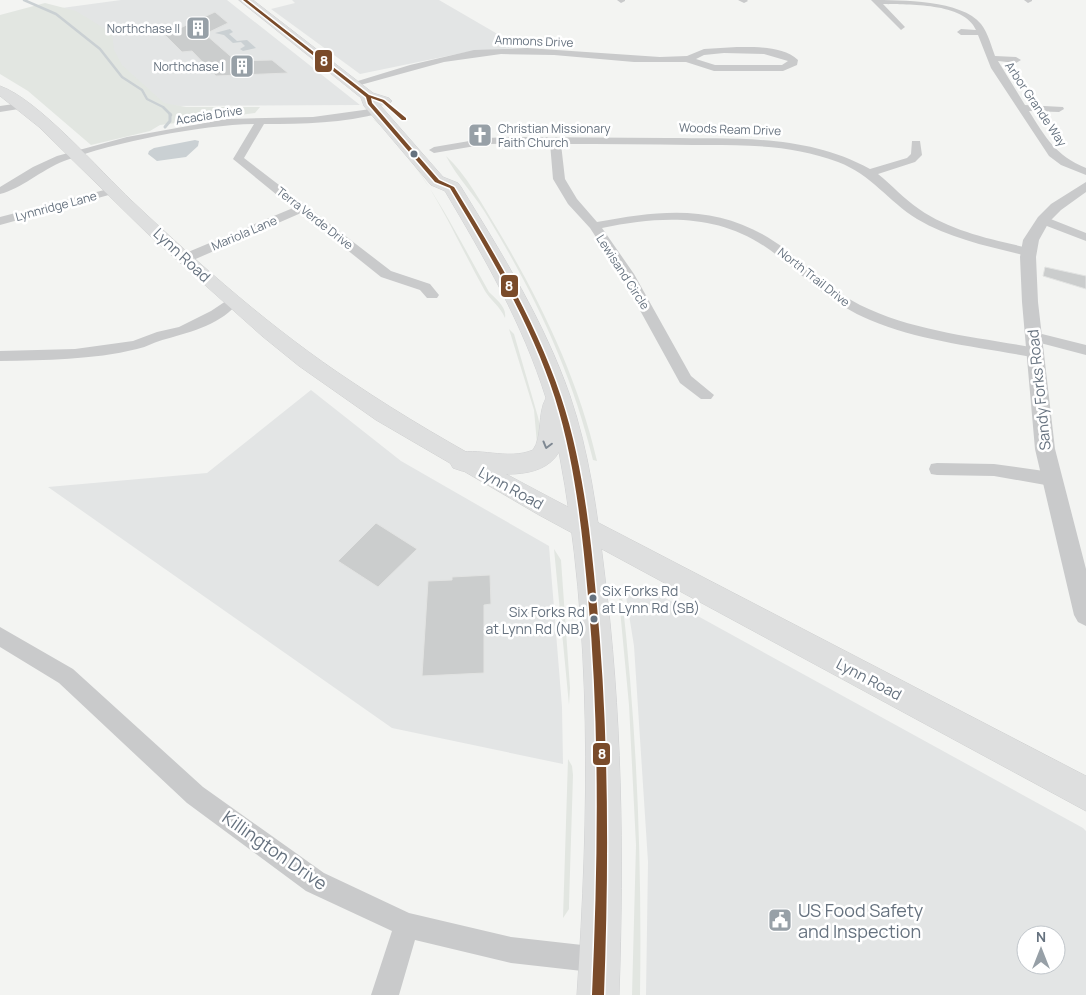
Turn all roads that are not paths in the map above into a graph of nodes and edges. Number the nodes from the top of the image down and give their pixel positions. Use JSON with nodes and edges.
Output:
{"nodes":[{"id":1,"x":244,"y":0,"type":"edge"},
{"id":2,"x":875,"y":0,"type":"edge"},
{"id":3,"x":939,"y":2,"type":"edge"},
{"id":4,"x":901,"y":27,"type":"dead end"},
{"id":5,"x":961,"y":32,"type":"dead end"},
{"id":6,"x":981,"y":34,"type":"junction"},
{"id":7,"x":992,"y":58,"type":"junction"},
{"id":8,"x":687,"y":59,"type":"junction"},
{"id":9,"x":1016,"y":60,"type":"dead end"},
{"id":10,"x":353,"y":84,"type":"junction"},
{"id":11,"x":0,"y":90,"type":"edge"},
{"id":12,"x":368,"y":96,"type":"junction"},
{"id":13,"x":21,"y":106,"type":"junction"},
{"id":14,"x":1023,"y":108,"type":"junction"},
{"id":15,"x":0,"y":109,"type":"edge"},
{"id":16,"x":1059,"y":110,"type":"dead end"},
{"id":17,"x":378,"y":111,"type":"junction"},
{"id":18,"x":261,"y":121,"type":"junction"},
{"id":19,"x":425,"y":140,"type":"junction"},
{"id":20,"x":555,"y":141,"type":"junction"},
{"id":21,"x":916,"y":143,"type":"dead end"},
{"id":22,"x":75,"y":155,"type":"junction"},
{"id":23,"x":1086,"y":172,"type":"edge"},
{"id":24,"x":868,"y":173,"type":"junction"},
{"id":25,"x":449,"y":174,"type":"junction"},
{"id":26,"x":1086,"y":186,"type":"edge"},
{"id":27,"x":0,"y":191,"type":"edge"},
{"id":28,"x":112,"y":191,"type":"junction"},
{"id":29,"x":303,"y":208,"type":"junction"},
{"id":30,"x":1044,"y":220,"type":"junction"},
{"id":31,"x":0,"y":221,"type":"edge"},
{"id":32,"x":594,"y":226,"type":"junction"},
{"id":33,"x":1086,"y":237,"type":"edge"},
{"id":34,"x":1028,"y":252,"type":"junction"},
{"id":35,"x":186,"y":258,"type":"junction"},
{"id":36,"x":432,"y":295,"type":"dead end"},
{"id":37,"x":232,"y":301,"type":"junction"},
{"id":38,"x":1035,"y":345,"type":"junction"},
{"id":39,"x":1086,"y":350,"type":"edge"},
{"id":40,"x":0,"y":356,"type":"edge"},
{"id":41,"x":706,"y":395,"type":"dead end"},
{"id":42,"x":558,"y":398,"type":"junction"},
{"id":43,"x":462,"y":461,"type":"junction"},
{"id":44,"x":937,"y":469,"type":"dead end"},
{"id":45,"x":1051,"y":479,"type":"junction"},
{"id":46,"x":586,"y":528,"type":"junction"},
{"id":47,"x":1079,"y":563,"type":"edge"},
{"id":48,"x":1086,"y":615,"type":"edge"},
{"id":49,"x":0,"y":636,"type":"edge"},
{"id":50,"x":1086,"y":794,"type":"edge"},
{"id":51,"x":407,"y":925,"type":"junction"},
{"id":52,"x":600,"y":960,"type":"junction"},
{"id":53,"x":385,"y":995,"type":"edge"},
{"id":54,"x":598,"y":995,"type":"edge"}],
"edges":[{"from":1,"to":10,"type":"main road"},
{"from":2,"to":3,"type":"street","name":"Arbor Grande Way"},
{"from":2,"to":4,"type":"street"},
{"from":3,"to":6,"type":"street","name":"Arbor Grande Way"},
{"from":5,"to":6,"type":"street"},
{"from":6,"to":7,"type":"street","name":"Arbor Grande Way"},
{"from":7,"to":9,"type":"street"},
{"from":7,"to":14,"type":"street","name":"Arbor Grande Way"},
{"from":8,"to":8,"type":"street","name":"Ammons Drive"},
{"from":8,"to":10,"type":"street","name":"Ammons Drive"},
{"from":10,"to":12,"type":"main road"},
{"from":11,"to":13,"type":"main road","name":"Lynn Road"},
{"from":12,"to":17,"type":"main road"},
{"from":12,"to":19,"type":"main road"},
{"from":13,"to":15,"type":"street"},
{"from":13,"to":22,"type":"main road","name":"Lynn Road"},
{"from":14,"to":16,"type":"street"},
{"from":14,"to":23,"type":"street","name":"Arbor Grande Way"},
{"from":17,"to":18,"type":"street","name":"Acacia Drive"},
{"from":17,"to":25,"type":"main road"},
{"from":18,"to":22,"type":"street","name":"Acacia Drive"},
{"from":18,"to":29,"type":"street","name":"Terra Verde Drive"},
{"from":19,"to":20,"type":"street","name":"Woods Ream Drive"},
{"from":19,"to":25,"type":"main road"},
{"from":20,"to":24,"type":"street","name":"Woods Ream Drive"},
{"from":20,"to":32,"type":"street","name":"Lewisand Circle"},
{"from":21,"to":24,"type":"street"},
{"from":22,"to":27,"type":"street","name":"Acacia Drive"},
{"from":22,"to":28,"type":"main road","name":"Lynn Road"},
{"from":24,"to":34,"type":"street","name":"Woods Ream Drive"},
{"from":25,"to":42,"type":"main road"},
{"from":26,"to":30,"type":"street","name":"Sandy Forks Road"},
{"from":28,"to":31,"type":"street","name":"Lynnridge Lane"},
{"from":28,"to":35,"type":"main road","name":"Lynn Road"},
{"from":29,"to":35,"type":"street","name":"Mariola Lane"},
{"from":29,"to":36,"type":"street","name":"Terra Verde Drive"},
{"from":30,"to":33,"type":"street"},
{"from":30,"to":34,"type":"street","name":"Sandy Forks Road"},
{"from":32,"to":38,"type":"street","name":"North Trail Drive"},
{"from":32,"to":41,"type":"street","name":"Lewisand Circle"},
{"from":34,"to":38,"type":"street","name":"Sandy Forks Road"},
{"from":35,"to":37,"type":"main road","name":"Lynn Road"},
{"from":37,"to":40,"type":"street"},
{"from":37,"to":43,"type":"main road","name":"Lynn Road"},
{"from":38,"to":39,"type":"street","name":"North Trail Drive"},
{"from":38,"to":45,"type":"street","name":"Sandy Forks Road"},
{"from":42,"to":43,"type":"main road","one_way":true},
{"from":42,"to":46,"type":"main road"},
{"from":43,"to":46,"type":"main road","name":"Lynn Road"},
{"from":44,"to":45,"type":"street"},
{"from":45,"to":47,"type":"street","name":"Sandy Forks Road"},
{"from":46,"to":50,"type":"main road","name":"Lynn Road"},
{"from":46,"to":52,"type":"main road"},
{"from":47,"to":48,"type":"street","name":"Sandy Forks Road"},
{"from":49,"to":51,"type":"street","name":"Killington Drive"},
{"from":51,"to":52,"type":"street","name":"Killington Drive"},
{"from":51,"to":53,"type":"street"},
{"from":52,"to":54,"type":"main road"}]}
